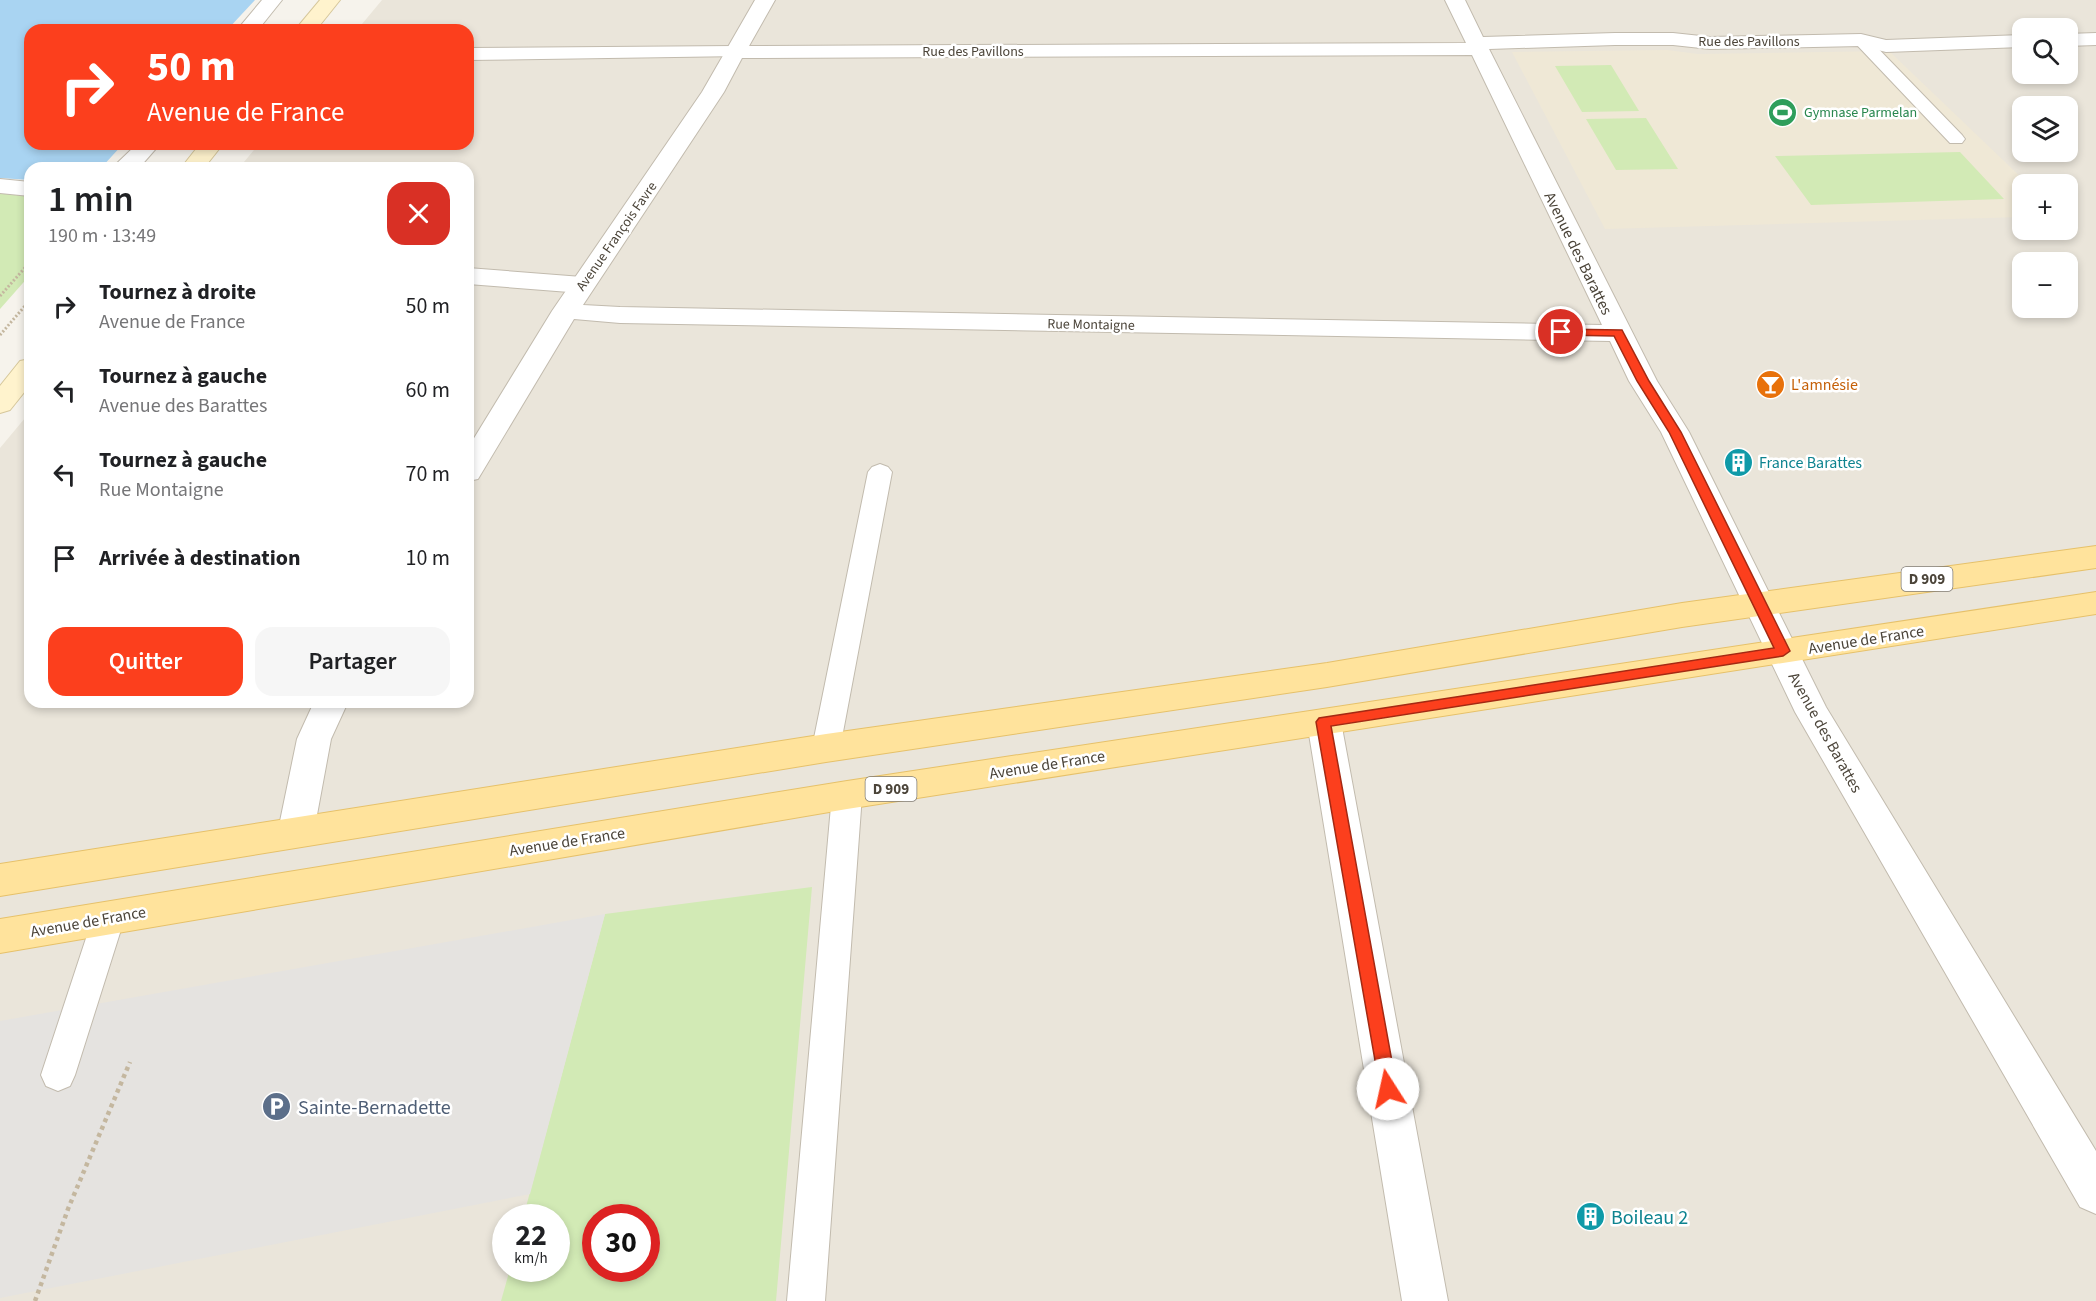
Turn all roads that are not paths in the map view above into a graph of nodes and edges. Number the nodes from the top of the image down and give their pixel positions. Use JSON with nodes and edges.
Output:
{"nodes":[{"id":1,"x":272,"y":0,"type":"edge"},
{"id":2,"x":330,"y":0,"type":"edge"},
{"id":3,"x":765,"y":0,"type":"edge"},
{"id":4,"x":1455,"y":0,"type":"edge"},
{"id":5,"x":251,"y":24,"type":"edge"},
{"id":6,"x":310,"y":24,"type":"edge"},
{"id":7,"x":2096,"y":39,"type":"edge"},
{"id":8,"x":1861,"y":40,"type":"junction"},
{"id":9,"x":2078,"y":40,"type":"edge"},
{"id":10,"x":2012,"y":41,"type":"edge"},
{"id":11,"x":1478,"y":46,"type":"junction"},
{"id":12,"x":735,"y":52,"type":"junction"},
{"id":13,"x":474,"y":54,"type":"edge"},
{"id":14,"x":1956,"y":139,"type":"dead end"},
{"id":15,"x":144,"y":150,"type":"edge"},
{"id":16,"x":207,"y":150,"type":"edge"},
{"id":17,"x":132,"y":162,"type":"edge"},
{"id":18,"x":197,"y":162,"type":"edge"},
{"id":19,"x":0,"y":186,"type":"edge"},
{"id":20,"x":24,"y":188,"type":"edge"},
{"id":21,"x":474,"y":276,"type":"edge"},
{"id":22,"x":582,"y":285,"type":"junction"},
{"id":23,"x":565,"y":311,"type":"junction"},
{"id":24,"x":1618,"y":333,"type":"junction"},
{"id":25,"x":24,"y":374,"type":"edge"},
{"id":26,"x":0,"y":404,"type":"edge"},
{"id":27,"x":474,"y":462,"type":"edge"},
{"id":28,"x":880,"y":472,"type":"dead end"},
{"id":29,"x":2096,"y":557,"type":"edge"},
{"id":30,"x":2096,"y":603,"type":"edge"},
{"id":31,"x":1758,"y":604,"type":"junction"},
{"id":32,"x":1783,"y":651,"type":"junction"},
{"id":33,"x":328,"y":708,"type":"edge"},
{"id":34,"x":1324,"y":722,"type":"junction"},
{"id":35,"x":826,"y":748,"type":"junction"},
{"id":36,"x":847,"y":795,"type":"junction"},
{"id":37,"x":296,"y":831,"type":"junction"},
{"id":38,"x":0,"y":880,"type":"edge"},
{"id":39,"x":109,"y":917,"type":"junction"},
{"id":40,"x":0,"y":936,"type":"edge"},
{"id":41,"x":58,"y":1075,"type":"dead end"},
{"id":42,"x":2096,"y":1192,"type":"edge"},
{"id":43,"x":806,"y":1301,"type":"edge"},
{"id":44,"x":1425,"y":1301,"type":"edge"}],
"edges":[{"from":1,"to":5,"type":"street"},
{"from":2,"to":6,"type":"main road"},
{"from":3,"to":12,"type":"street","name":"Avenue François Favre"},
{"from":4,"to":11,"type":"street","name":"Avenue des Barattes"},
{"from":7,"to":9,"type":"street"},
{"from":8,"to":10,"type":"street","name":"Rue des Pavillons"},
{"from":8,"to":11,"type":"street","name":"Rue des Pavillons"},
{"from":8,"to":14,"type":"lane"},
{"from":11,"to":12,"type":"street","name":"Rue des Pavillons"},
{"from":11,"to":24,"type":"street","name":"Avenue des Barattes"},
{"from":12,"to":13,"type":"street","name":"Rue des Pavillons"},
{"from":12,"to":22,"type":"street","name":"Avenue François Favre"},
{"from":15,"to":17,"type":"street"},
{"from":16,"to":18,"type":"main road"},
{"from":19,"to":20,"type":"street"},
{"from":21,"to":22,"type":"street"},
{"from":22,"to":23,"type":"street","name":"Avenue François Favre"},
{"from":23,"to":24,"type":"street","name":"Rue Montaigne"},
{"from":23,"to":27,"type":"street","name":"Avenue François Favre"},
{"from":24,"to":31,"type":"street","name":"Avenue des Barattes"},
{"from":25,"to":26,"type":"main road"},
{"from":28,"to":35,"type":"lane"},
{"from":29,"to":31,"type":"main road","number":"D 909"},
{"from":30,"to":32,"type":"main road","name":"Avenue de France","number":"D 909"},
{"from":31,"to":32,"type":"street","name":"Avenue des Barattes"},
{"from":31,"to":35,"type":"main road","number":"D 909"},
{"from":32,"to":34,"type":"main road","name":"Avenue de France","number":"D 909"},
{"from":32,"to":42,"type":"street","name":"Avenue des Barattes"},
{"from":33,"to":37,"type":"street"},
{"from":34,"to":36,"type":"main road","name":"Avenue de France","number":"D 909"},
{"from":34,"to":44,"type":"street"},
{"from":35,"to":37,"type":"main road","number":"D 909"},
{"from":36,"to":39,"type":"main road","name":"Avenue de France","number":"D 909"},
{"from":36,"to":43,"type":"lane"},
{"from":37,"to":38,"type":"main road","number":"D 909"},
{"from":39,"to":40,"type":"main road","name":"Avenue de France","number":"D 909"},
{"from":39,"to":41,"type":"lane"}]}
